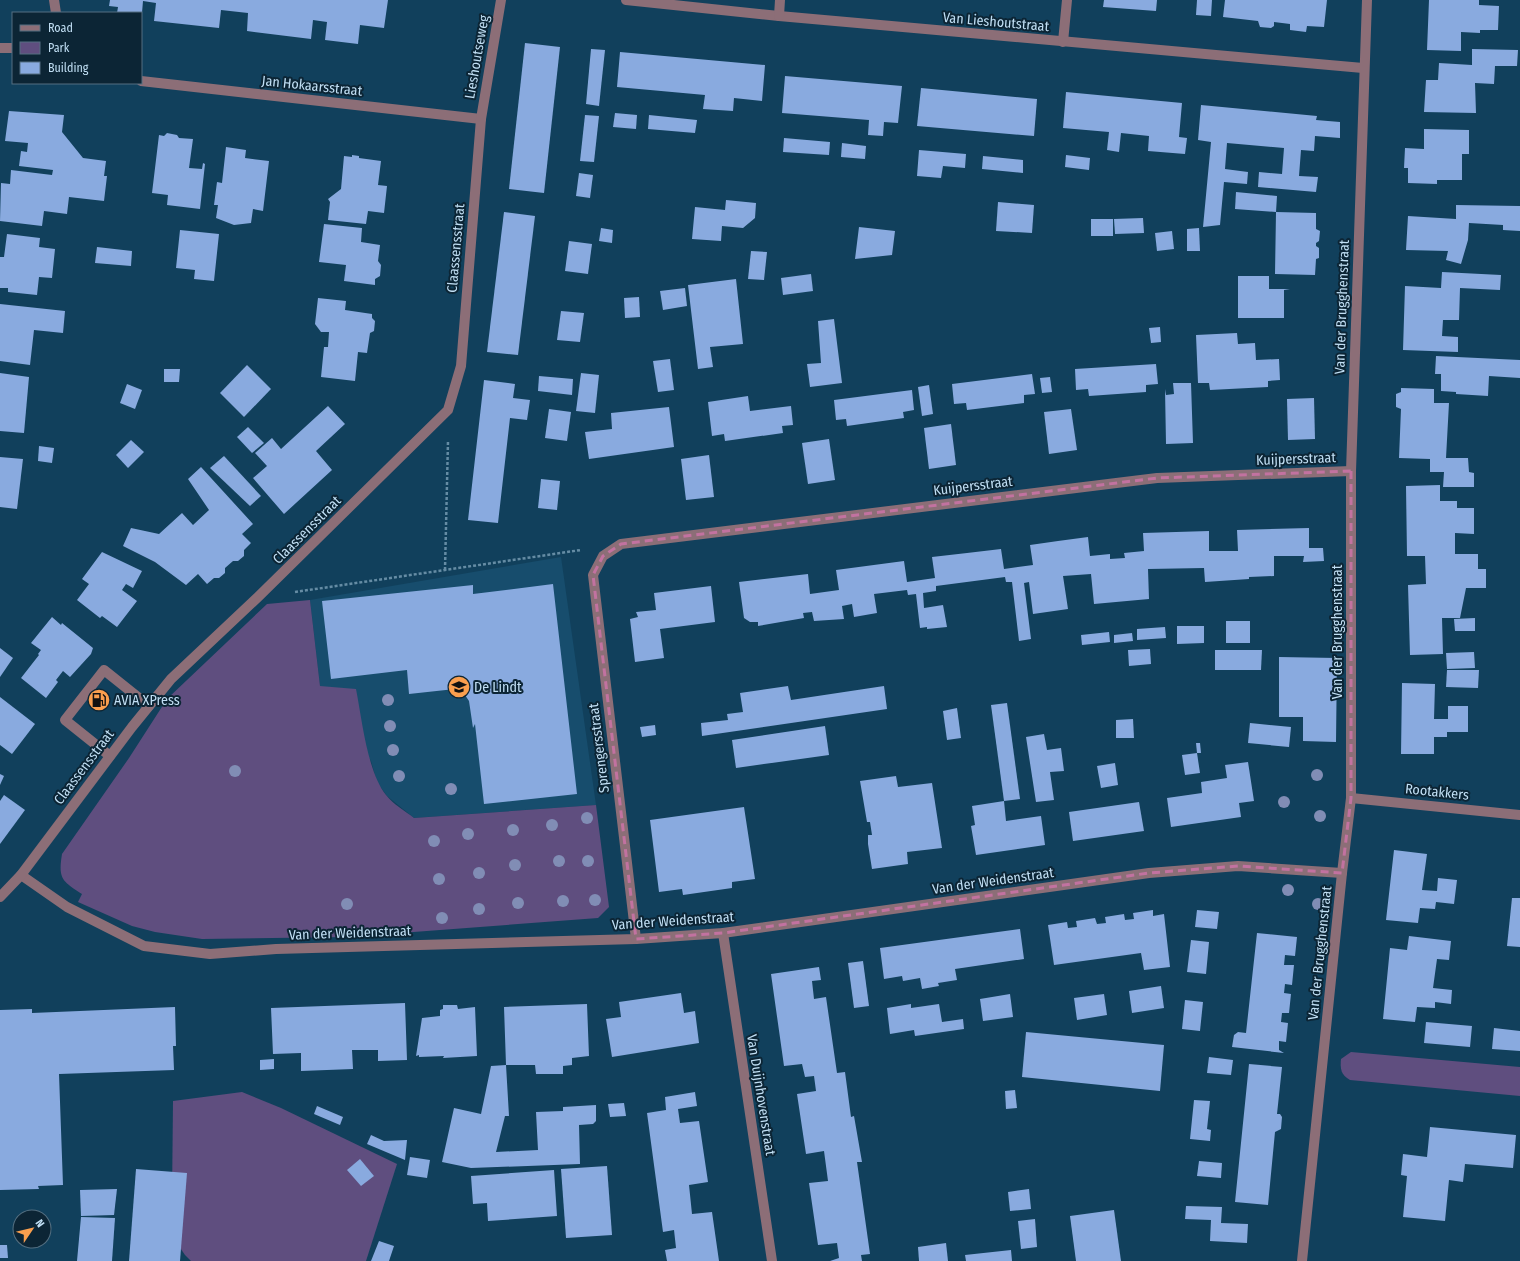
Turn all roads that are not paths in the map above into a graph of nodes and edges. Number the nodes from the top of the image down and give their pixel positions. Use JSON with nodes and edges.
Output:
{"nodes":[{"id":1,"x":54,"y":0,"type":"edge"},
{"id":2,"x":501,"y":0,"type":"edge"},
{"id":3,"x":626,"y":0,"type":"edge"},
{"id":4,"x":780,"y":0,"type":"edge"},
{"id":5,"x":1067,"y":0,"type":"edge"},
{"id":6,"x":1367,"y":0,"type":"edge"},
{"id":7,"x":56,"y":12,"type":"edge"},
{"id":8,"x":779,"y":16,"type":"junction"},
{"id":9,"x":1063,"y":42,"type":"junction"},
{"id":10,"x":0,"y":48,"type":"edge"},
{"id":11,"x":12,"y":48,"type":"edge"},
{"id":12,"x":1363,"y":68,"type":"junction"},
{"id":13,"x":142,"y":81,"type":"edge"},
{"id":14,"x":481,"y":119,"type":"junction"},
{"id":15,"x":1351,"y":471,"type":"junction"},
{"id":16,"x":602,"y":556,"type":"joint"},
{"id":17,"x":149,"y":706,"type":"junction"},
{"id":18,"x":110,"y":756,"type":"junction"},
{"id":19,"x":1351,"y":798,"type":"junction"},
{"id":20,"x":1520,"y":815,"type":"edge"},
{"id":21,"x":1342,"y":873,"type":"junction"},
{"id":22,"x":21,"y":875,"type":"junction"},
{"id":23,"x":0,"y":897,"type":"edge"},
{"id":24,"x":723,"y":933,"type":"junction"},
{"id":25,"x":636,"y":939,"type":"junction"},
{"id":26,"x":772,"y":1261,"type":"edge"},
{"id":27,"x":1302,"y":1261,"type":"edge"}],
"edges":[{"from":1,"to":7,"type":"street"},
{"from":2,"to":14,"type":"street","name":"Lieshoutseweg"},
{"from":3,"to":8,"type":"street","name":"Van Lieshoutstraat"},
{"from":4,"to":8,"type":"street"},
{"from":5,"to":9,"type":"street"},
{"from":6,"to":12,"type":"street","name":"Van der Brugghenstraat"},
{"from":8,"to":9,"type":"street","name":"Van Lieshoutstraat"},
{"from":9,"to":12,"type":"street","name":"Van Lieshoutstraat"},
{"from":10,"to":11,"type":"street"},
{"from":12,"to":15,"type":"street","name":"Van der Brugghenstraat"},
{"from":13,"to":14,"type":"street","name":"Jan Hokaarsstraat"},
{"from":14,"to":17,"type":"street","name":"Claassensstraat"},
{"from":15,"to":16,"type":"street","name":"Kuijpersstraat"},
{"from":15,"to":19,"type":"street","name":"Van der Brugghenstraat"},
{"from":16,"to":25,"type":"street","name":"Sprengersstraat"},
{"from":17,"to":18,"type":"street","name":"Claassensstraat"},
{"from":17,"to":18,"type":"street"},
{"from":18,"to":22,"type":"street","name":"Claassensstraat"},
{"from":19,"to":20,"type":"street","name":"Rootakkers"},
{"from":19,"to":21,"type":"street","name":"Van der Brugghenstraat"},
{"from":21,"to":24,"type":"street","name":"Van der Weidenstraat"},
{"from":21,"to":27,"type":"street","name":"Van der Brugghenstraat"},
{"from":22,"to":23,"type":"street","name":"Claassensstraat"},
{"from":22,"to":25,"type":"street","name":"Van der Weidenstraat"},
{"from":24,"to":25,"type":"street","name":"Van der Weidenstraat"},
{"from":24,"to":26,"type":"street","name":"Van Duijnhovenstraat"}]}
